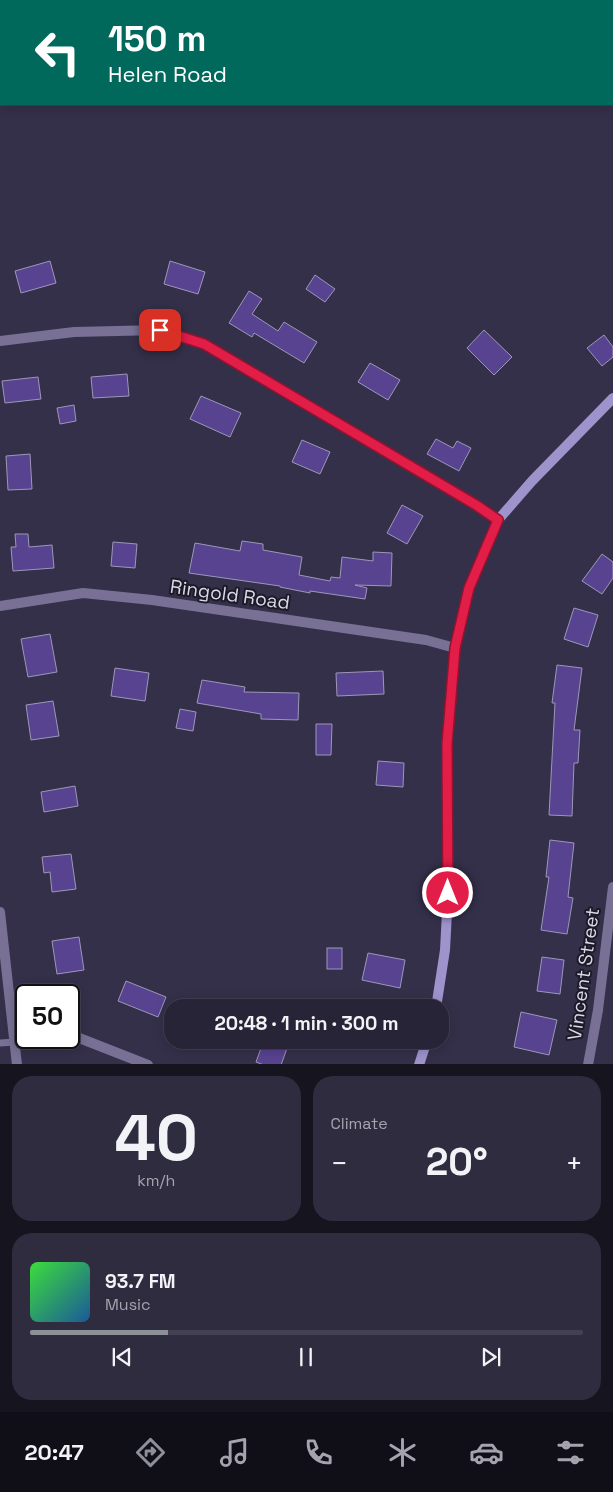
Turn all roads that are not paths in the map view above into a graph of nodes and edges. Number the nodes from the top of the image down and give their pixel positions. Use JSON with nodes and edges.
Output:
{"nodes":[{"id":1,"x":0,"y":341,"type":"edge"},
{"id":2,"x":613,"y":398,"type":"edge"},
{"id":3,"x":498,"y":520,"type":"junction"},
{"id":4,"x":0,"y":606,"type":"edge"},
{"id":5,"x":455,"y":648,"type":"junction"},
{"id":6,"x":613,"y":887,"type":"edge"},
{"id":7,"x":0,"y":912,"type":"edge"},
{"id":8,"x":4,"y":984,"type":"edge"},
{"id":9,"x":437,"y":999,"type":"edge"},
{"id":10,"x":12,"y":1012,"type":"junction"},
{"id":11,"x":15,"y":1013,"type":"edge"},
{"id":12,"x":80,"y":1038,"type":"edge"},
{"id":13,"x":15,"y":1042,"type":"joint"},
{"id":14,"x":0,"y":1044,"type":"edge"},
{"id":15,"x":16,"y":1049,"type":"edge"},
{"id":16,"x":424,"y":1049,"type":"edge"},
{"id":17,"x":18,"y":1064,"type":"edge"},
{"id":18,"x":148,"y":1064,"type":"edge"},
{"id":19,"x":419,"y":1064,"type":"edge"},
{"id":20,"x":588,"y":1064,"type":"edge"}],
"edges":[{"from":1,"to":3,"type":"street"},
{"from":2,"to":3,"type":"main road"},
{"from":3,"to":5,"type":"main road"},
{"from":4,"to":5,"type":"street","name":"Ringold Road"},
{"from":5,"to":9,"type":"main road"},
{"from":6,"to":20,"type":"street","name":"Vincent Street"},
{"from":7,"to":8,"type":"street"},
{"from":8,"to":10,"type":"street"},
{"from":10,"to":11,"type":"street"},
{"from":10,"to":13,"type":"street"},
{"from":12,"to":18,"type":"street"},
{"from":13,"to":14,"type":"lane"},
{"from":15,"to":17,"type":"street"},
{"from":16,"to":19,"type":"main road"}]}
